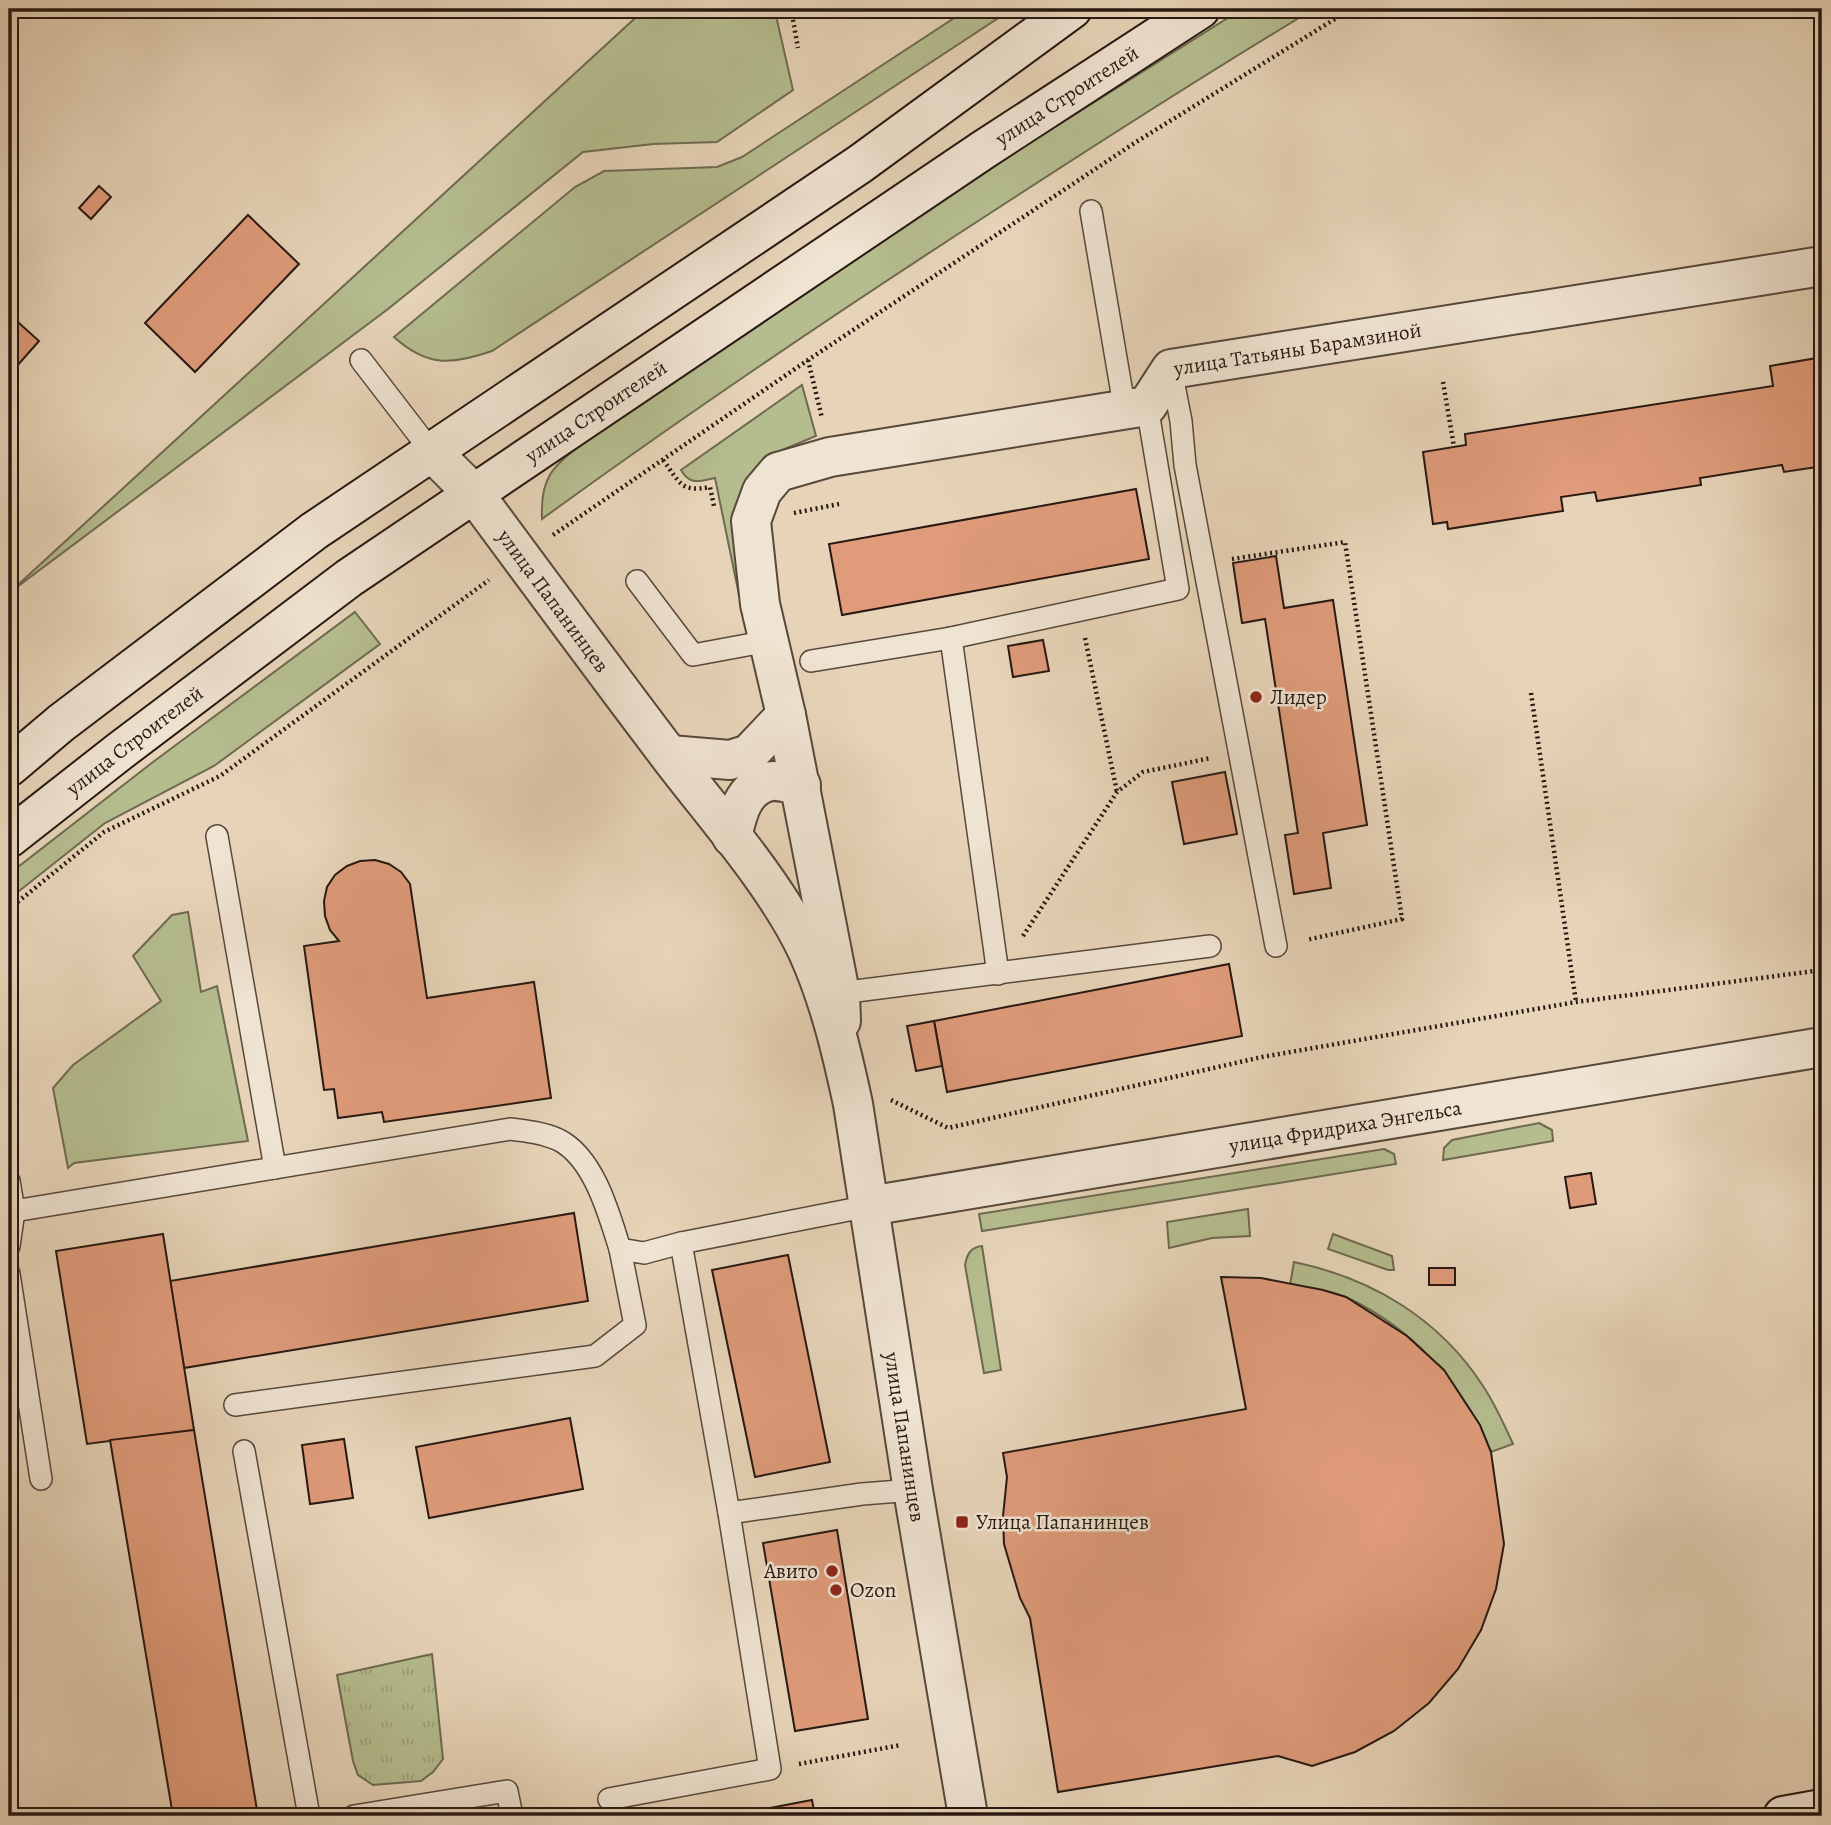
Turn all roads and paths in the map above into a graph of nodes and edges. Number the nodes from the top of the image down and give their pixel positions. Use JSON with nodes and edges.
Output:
{"nodes":[{"id":1,"x":792,"y":9,"type":"edge"},
{"id":2,"x":1072,"y":9,"type":"edge"},
{"id":3,"x":1200,"y":9,"type":"edge"},
{"id":4,"x":1351,"y":9,"type":"edge"},
{"id":5,"x":798,"y":48,"type":"dead end"},
{"id":6,"x":1091,"y":211,"type":"dead end"},
{"id":7,"x":1822,"y":265,"type":"edge"},
{"id":8,"x":361,"y":360,"type":"dead end"},
{"id":9,"x":808,"y":360,"type":"junction"},
{"id":10,"x":1171,"y":369,"type":"junction"},
{"id":11,"x":1443,"y":383,"type":"dead end"},
{"id":12,"x":1136,"y":408,"type":"junction"},
{"id":13,"x":822,"y":421,"type":"dead end"},
{"id":14,"x":1454,"y":447,"type":"dead end"},
{"id":15,"x":431,"y":451,"type":"junction"},
{"id":16,"x":474,"y":495,"type":"junction"},
{"id":17,"x":545,"y":540,"type":"dead end"},
{"id":18,"x":1204,"y":563,"type":"junction"},
{"id":19,"x":492,"y":578,"type":"dead end"},
{"id":20,"x":637,"y":581,"type":"dead end"},
{"id":21,"x":1078,"y":609,"type":"junction"},
{"id":22,"x":951,"y":638,"type":"junction"},
{"id":23,"x":769,"y":640,"type":"junction"},
{"id":24,"x":811,"y":661,"type":"dead end"},
{"id":25,"x":1531,"y":693,"type":"dead end"},
{"id":26,"x":786,"y":715,"type":"junction"},
{"id":27,"x":1240,"y":752,"type":"junction"},
{"id":28,"x":670,"y":755,"type":"junction"},
{"id":29,"x":9,"y":767,"type":"edge"},
{"id":30,"x":801,"y":785,"type":"junction"},
{"id":31,"x":1117,"y":792,"type":"junction"},
{"id":32,"x":217,"y":836,"type":"dead end"},
{"id":33,"x":732,"y":837,"type":"junction"},
{"id":34,"x":9,"y":838,"type":"edge"},
{"id":35,"x":9,"y":909,"type":"edge"},
{"id":36,"x":1210,"y":946,"type":"dead end"},
{"id":37,"x":1276,"y":946,"type":"joint"},
{"id":38,"x":1822,"y":970,"type":"edge"},
{"id":39,"x":998,"y":974,"type":"junction"},
{"id":40,"x":840,"y":993,"type":"junction"},
{"id":41,"x":1576,"y":1002,"type":"junction"},
{"id":42,"x":1822,"y":1048,"type":"edge"},
{"id":43,"x":843,"y":1055,"type":"junction"},
{"id":44,"x":892,"y":1100,"type":"dead end"},
{"id":45,"x":275,"y":1168,"type":"junction"},
{"id":46,"x":9,"y":1181,"type":"edge"},
{"id":47,"x":869,"y":1206,"type":"junction"},
{"id":48,"x":15,"y":1211,"type":"junction"},
{"id":49,"x":681,"y":1243,"type":"junction"},
{"id":50,"x":9,"y":1246,"type":"edge"},
{"id":51,"x":621,"y":1249,"type":"junction"},
{"id":52,"x":9,"y":1274,"type":"edge"},
{"id":53,"x":235,"y":1405,"type":"dead end"},
{"id":54,"x":244,"y":1451,"type":"dead end"},
{"id":55,"x":41,"y":1479,"type":"dead end"},
{"id":56,"x":913,"y":1490,"type":"junction"},
{"id":57,"x":729,"y":1513,"type":"junction"},
{"id":58,"x":901,"y":1745,"type":"dead end"},
{"id":59,"x":770,"y":1769,"type":"junction"},
{"id":60,"x":609,"y":1799,"type":"dead end"},
{"id":61,"x":1822,"y":1809,"type":"edge"},
{"id":62,"x":309,"y":1816,"type":"edge"},
{"id":63,"x":354,"y":1816,"type":"edge"},
{"id":64,"x":512,"y":1816,"type":"edge"},
{"id":65,"x":968,"y":1816,"type":"edge"},
{"id":66,"x":1783,"y":1816,"type":"edge"}],
"edges":[{"from":1,"to":5,"type":"path"},
{"from":2,"to":15,"type":"street"},
{"from":3,"to":16,"type":"street","name":"улица Строителей"},
{"from":4,"to":9,"type":"path"},
{"from":6,"to":12,"type":"lane"},
{"from":7,"to":10,"type":"street","name":"улица Татьяны Барамзиной"},
{"from":8,"to":15,"type":"lane"},
{"from":9,"to":13,"type":"path"},
{"from":9,"to":17,"type":"path"},
{"from":10,"to":12,"type":"street","name":"улица Татьяны Барамзиной"},
{"from":10,"to":18,"type":"lane"},
{"from":11,"to":14,"type":"path"},
{"from":12,"to":21,"type":"lane"},
{"from":12,"to":23,"type":"street","name":"улица Папанинцев"},
{"from":15,"to":16,"type":"street","name":"улица Папанинцев"},
{"from":15,"to":29,"type":"street"},
{"from":16,"to":28,"type":"street","name":"улица Папанинцев"},
{"from":16,"to":34,"type":"street","name":"улица Строителей"},
{"from":18,"to":27,"type":"lane"},
{"from":18,"to":37,"type":"path"},
{"from":19,"to":35,"type":"path"},
{"from":20,"to":23,"type":"lane"},
{"from":21,"to":22,"type":"lane"},
{"from":21,"to":31,"type":"path"},
{"from":22,"to":24,"type":"lane"},
{"from":22,"to":39,"type":"lane"},
{"from":23,"to":26,"type":"street","name":"улица Папанинцев"},
{"from":25,"to":41,"type":"path"},
{"from":26,"to":28,"type":"street"},
{"from":26,"to":30,"type":"street","name":"улица Папанинцев"},
{"from":27,"to":31,"type":"path"},
{"from":27,"to":37,"type":"lane"},
{"from":28,"to":33,"type":"street","name":"улица Папанинцев"},
{"from":30,"to":33,"type":"street"},
{"from":30,"to":40,"type":"street","name":"улица Папанинцев"},
{"from":31,"to":39,"type":"path"},
{"from":32,"to":45,"type":"lane"},
{"from":33,"to":43,"type":"street","name":"улица Папанинцев"},
{"from":36,"to":39,"type":"lane"},
{"from":38,"to":41,"type":"path"},
{"from":39,"to":40,"type":"lane"},
{"from":40,"to":43,"type":"street","name":"улица Папанинцев"},
{"from":41,"to":44,"type":"path"},
{"from":42,"to":47,"type":"street","name":"улица Фридриха Энгельса"},
{"from":43,"to":47,"type":"street","name":"улица Папанинцев"},
{"from":45,"to":48,"type":"lane"},
{"from":45,"to":51,"type":"lane"},
{"from":46,"to":48,"type":"lane"},
{"from":47,"to":49,"type":"lane"},
{"from":47,"to":56,"type":"street","name":"улица Папанинцев"},
{"from":48,"to":50,"type":"lane"},
{"from":49,"to":51,"type":"lane"},
{"from":49,"to":57,"type":"lane"},
{"from":51,"to":53,"type":"lane"},
{"from":52,"to":55,"type":"lane"},
{"from":54,"to":62,"type":"lane"},
{"from":56,"to":57,"type":"lane"},
{"from":56,"to":65,"type":"street","name":"улица Папанинцев"},
{"from":57,"to":59,"type":"lane"},
{"from":58,"to":59,"type":"path"},
{"from":59,"to":60,"type":"lane"},
{"from":61,"to":66,"type":"street"},
{"from":63,"to":64,"type":"lane"}]}
